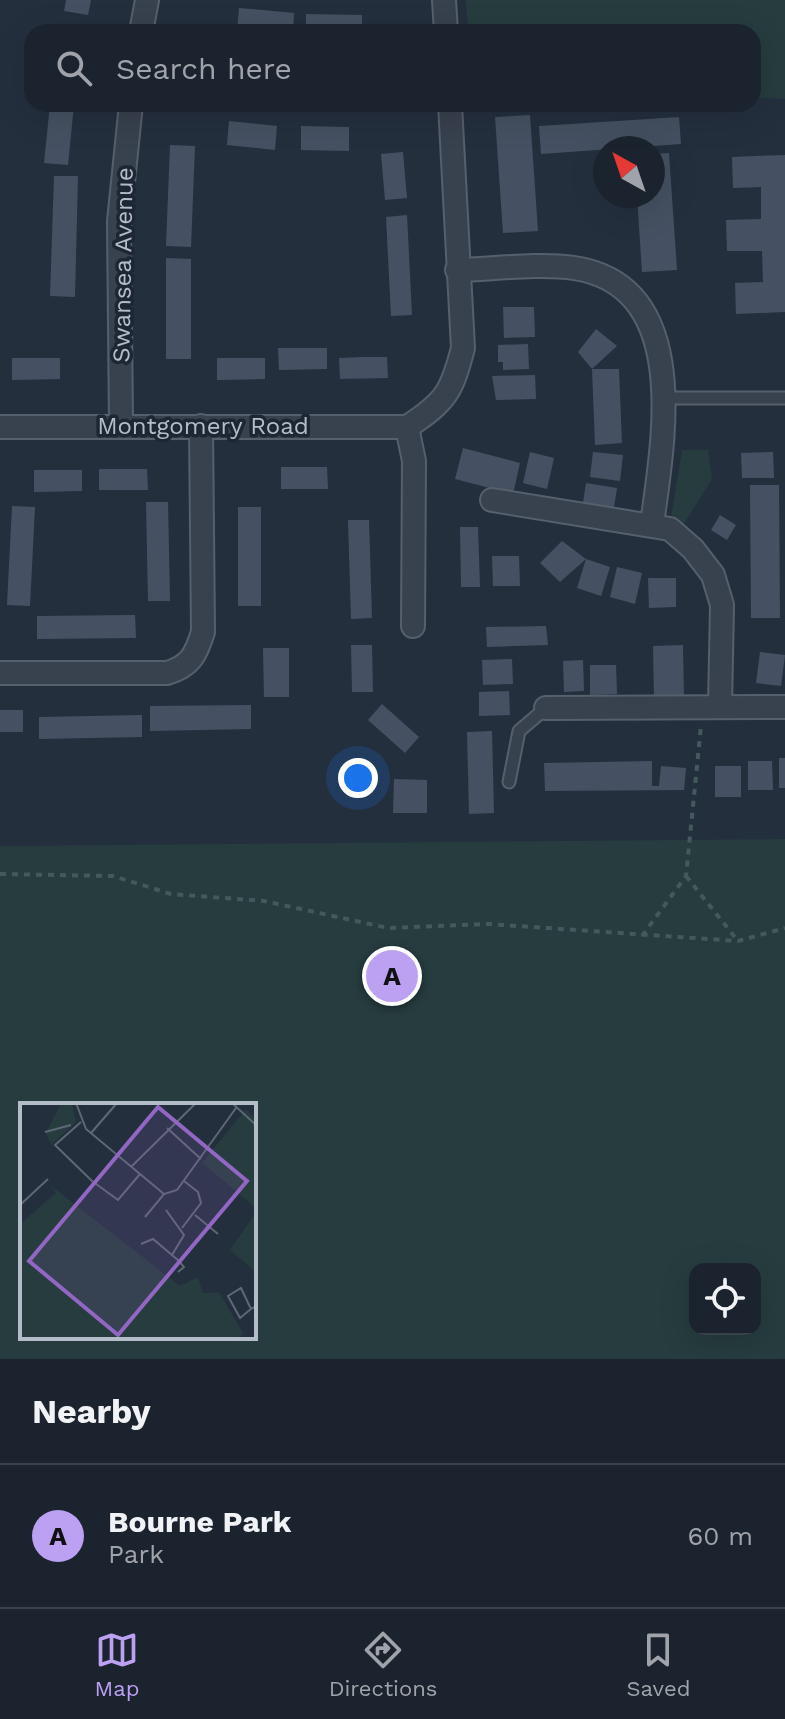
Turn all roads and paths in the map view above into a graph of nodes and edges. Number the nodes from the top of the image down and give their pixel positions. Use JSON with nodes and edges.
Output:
{"nodes":[{"id":1,"x":147,"y":0,"type":"edge"},
{"id":2,"x":444,"y":0,"type":"edge"},
{"id":3,"x":142,"y":24,"type":"edge"},
{"id":4,"x":446,"y":24,"type":"edge"},
{"id":5,"x":130,"y":112,"type":"edge"},
{"id":6,"x":450,"y":112,"type":"edge"},
{"id":7,"x":457,"y":270,"type":"junction"},
{"id":8,"x":663,"y":398,"type":"junction"},
{"id":9,"x":785,"y":398,"type":"edge"},
{"id":10,"x":121,"y":425,"type":"junction"},
{"id":11,"x":201,"y":426,"type":"junction"},
{"id":12,"x":0,"y":427,"type":"edge"},
{"id":13,"x":407,"y":427,"type":"junction"},
{"id":14,"x":492,"y":500,"type":"dead end"},
{"id":15,"x":652,"y":524,"type":"junction"},
{"id":16,"x":413,"y":626,"type":"dead end"},
{"id":17,"x":0,"y":673,"type":"edge"},
{"id":18,"x":711,"y":707,"type":"junction"},
{"id":19,"x":785,"y":707,"type":"edge"},
{"id":20,"x":546,"y":708,"type":"joint"},
{"id":21,"x":509,"y":782,"type":"dead end"},
{"id":22,"x":0,"y":874,"type":"edge"},
{"id":23,"x":686,"y":876,"type":"junction"},
{"id":24,"x":785,"y":928,"type":"edge"},
{"id":25,"x":642,"y":936,"type":"junction"},
{"id":26,"x":738,"y":941,"type":"junction"}],
"edges":[{"from":1,"to":3,"type":"street"},
{"from":2,"to":4,"type":"street"},
{"from":5,"to":10,"type":"street","name":"Swansea Avenue"},
{"from":6,"to":7,"type":"street"},
{"from":7,"to":8,"type":"street"},
{"from":7,"to":13,"type":"street"},
{"from":8,"to":9,"type":"lane"},
{"from":8,"to":15,"type":"street"},
{"from":10,"to":11,"type":"street","name":"Montgomery Road"},
{"from":10,"to":12,"type":"street","name":"Montgomery Road"},
{"from":11,"to":13,"type":"street","name":"Montgomery Road"},
{"from":11,"to":17,"type":"street"},
{"from":13,"to":16,"type":"street"},
{"from":14,"to":15,"type":"street"},
{"from":15,"to":18,"type":"street"},
{"from":18,"to":19,"type":"street"},
{"from":18,"to":20,"type":"street"},
{"from":18,"to":23,"type":"path"},
{"from":20,"to":21,"type":"lane"},
{"from":22,"to":25,"type":"path"},
{"from":23,"to":25,"type":"path"},
{"from":23,"to":26,"type":"path"},
{"from":24,"to":26,"type":"path"},
{"from":25,"to":26,"type":"path"}]}
